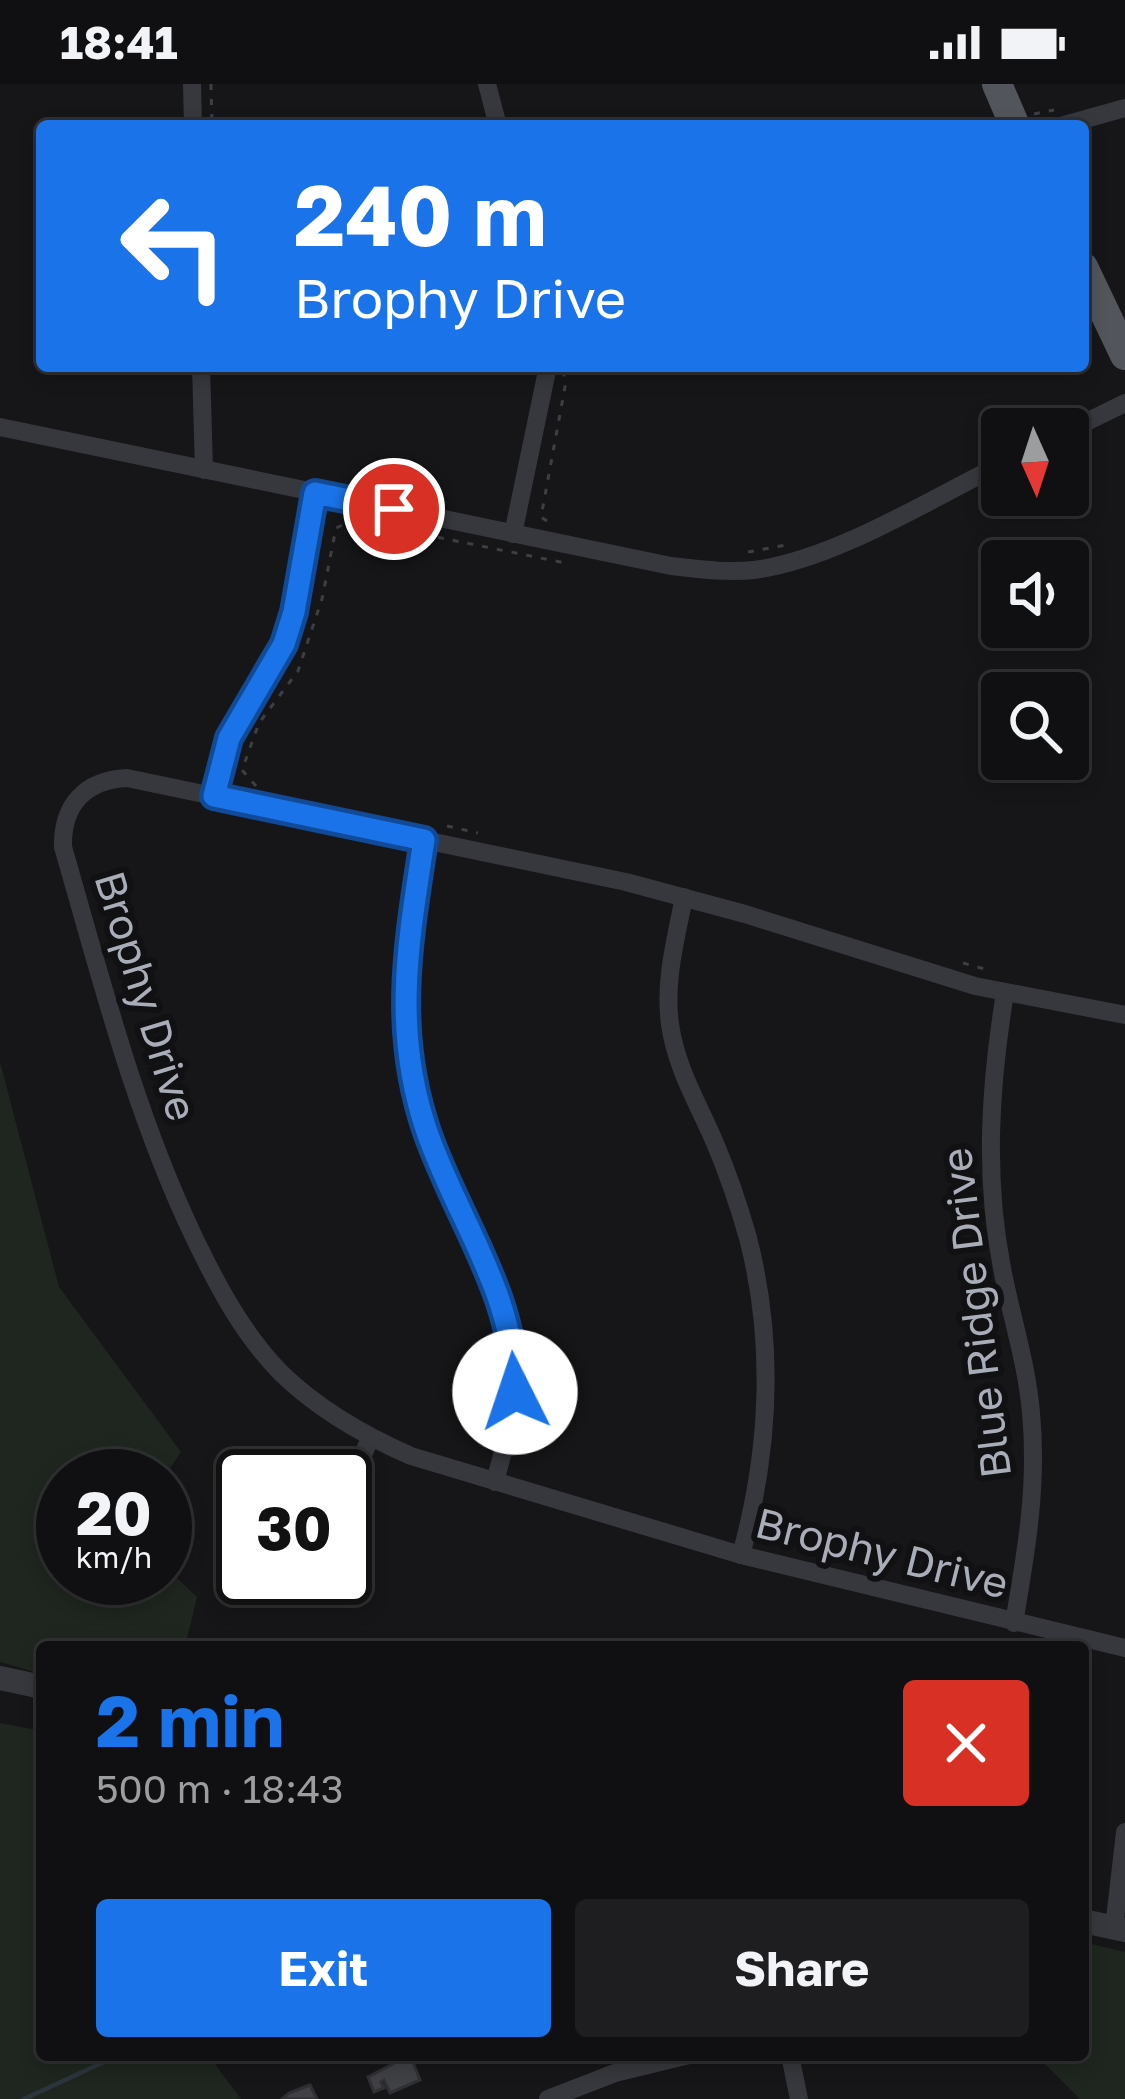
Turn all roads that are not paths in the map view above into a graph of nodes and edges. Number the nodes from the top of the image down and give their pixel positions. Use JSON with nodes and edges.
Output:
{"nodes":[{"id":1,"x":192,"y":84,"type":"edge"},
{"id":2,"x":487,"y":84,"type":"edge"},
{"id":3,"x":997,"y":84,"type":"edge"},
{"id":4,"x":1125,"y":108,"type":"edge"},
{"id":5,"x":193,"y":120,"type":"edge"},
{"id":6,"x":497,"y":120,"type":"edge"},
{"id":7,"x":1012,"y":120,"type":"edge"},
{"id":8,"x":1082,"y":120,"type":"edge"},
{"id":9,"x":1089,"y":280,"type":"edge"},
{"id":10,"x":1125,"y":355,"type":"edge"},
{"id":11,"x":200,"y":372,"type":"edge"},
{"id":12,"x":547,"y":372,"type":"edge"},
{"id":13,"x":1125,"y":403,"type":"edge"},
{"id":14,"x":1089,"y":421,"type":"edge"},
{"id":15,"x":0,"y":427,"type":"edge"},
{"id":16,"x":204,"y":470,"type":"junction"},
{"id":17,"x":981,"y":474,"type":"edge"},
{"id":18,"x":315,"y":493,"type":"junction"},
{"id":19,"x":513,"y":534,"type":"junction"},
{"id":20,"x":214,"y":796,"type":"junction"},
{"id":21,"x":424,"y":840,"type":"junction"},
{"id":22,"x":684,"y":897,"type":"junction"},
{"id":23,"x":1004,"y":984,"type":"junction"},
{"id":24,"x":1125,"y":1015,"type":"edge"},
{"id":25,"x":370,"y":1438,"type":"junction"},
{"id":26,"x":365,"y":1449,"type":"edge"},
{"id":27,"x":495,"y":1482,"type":"junction"},
{"id":28,"x":741,"y":1556,"type":"junction"},
{"id":29,"x":1014,"y":1624,"type":"junction"},
{"id":30,"x":1125,"y":1648,"type":"edge"},
{"id":31,"x":0,"y":1678,"type":"edge"},
{"id":32,"x":36,"y":1687,"type":"edge"},
{"id":33,"x":1125,"y":1832,"type":"edge"},
{"id":34,"x":1089,"y":1922,"type":"edge"},
{"id":35,"x":1119,"y":1929,"type":"edge"},
{"id":36,"x":664,"y":2061,"type":"edge"},
{"id":37,"x":791,"y":2061,"type":"edge"},
{"id":38,"x":548,"y":2099,"type":"edge"},
{"id":39,"x":799,"y":2099,"type":"edge"}],
"edges":[{"from":1,"to":5,"type":"street"},
{"from":2,"to":6,"type":"street"},
{"from":3,"to":7,"type":"main road"},
{"from":4,"to":8,"type":"street"},
{"from":9,"to":10,"type":"main road"},
{"from":11,"to":16,"type":"street"},
{"from":12,"to":19,"type":"street"},
{"from":13,"to":14,"type":"street"},
{"from":15,"to":16,"type":"street"},
{"from":16,"to":18,"type":"street"},
{"from":17,"to":19,"type":"street"},
{"from":18,"to":19,"type":"street"},
{"from":18,"to":20,"type":"street"},
{"from":20,"to":21,"type":"street","name":"Brophy Drive"},
{"from":20,"to":25,"type":"street","name":"Brophy Drive"},
{"from":21,"to":22,"type":"street","name":"Brophy Drive"},
{"from":21,"to":27,"type":"street"},
{"from":22,"to":23,"type":"street","name":"Brophy Drive"},
{"from":22,"to":28,"type":"street"},
{"from":23,"to":24,"type":"street","name":"Brophy Drive"},
{"from":23,"to":29,"type":"street","name":"Blue Ridge Drive"},
{"from":25,"to":26,"type":"street"},
{"from":25,"to":27,"type":"street","name":"Brophy Drive"},
{"from":27,"to":28,"type":"street","name":"Brophy Drive"},
{"from":28,"to":29,"type":"street","name":"Brophy Drive"},
{"from":29,"to":30,"type":"street","name":"Brophy Drive"},
{"from":31,"to":32,"type":"street"},
{"from":33,"to":35,"type":"street"},
{"from":34,"to":35,"type":"street"},
{"from":36,"to":38,"type":"street"},
{"from":37,"to":39,"type":"street"}]}
